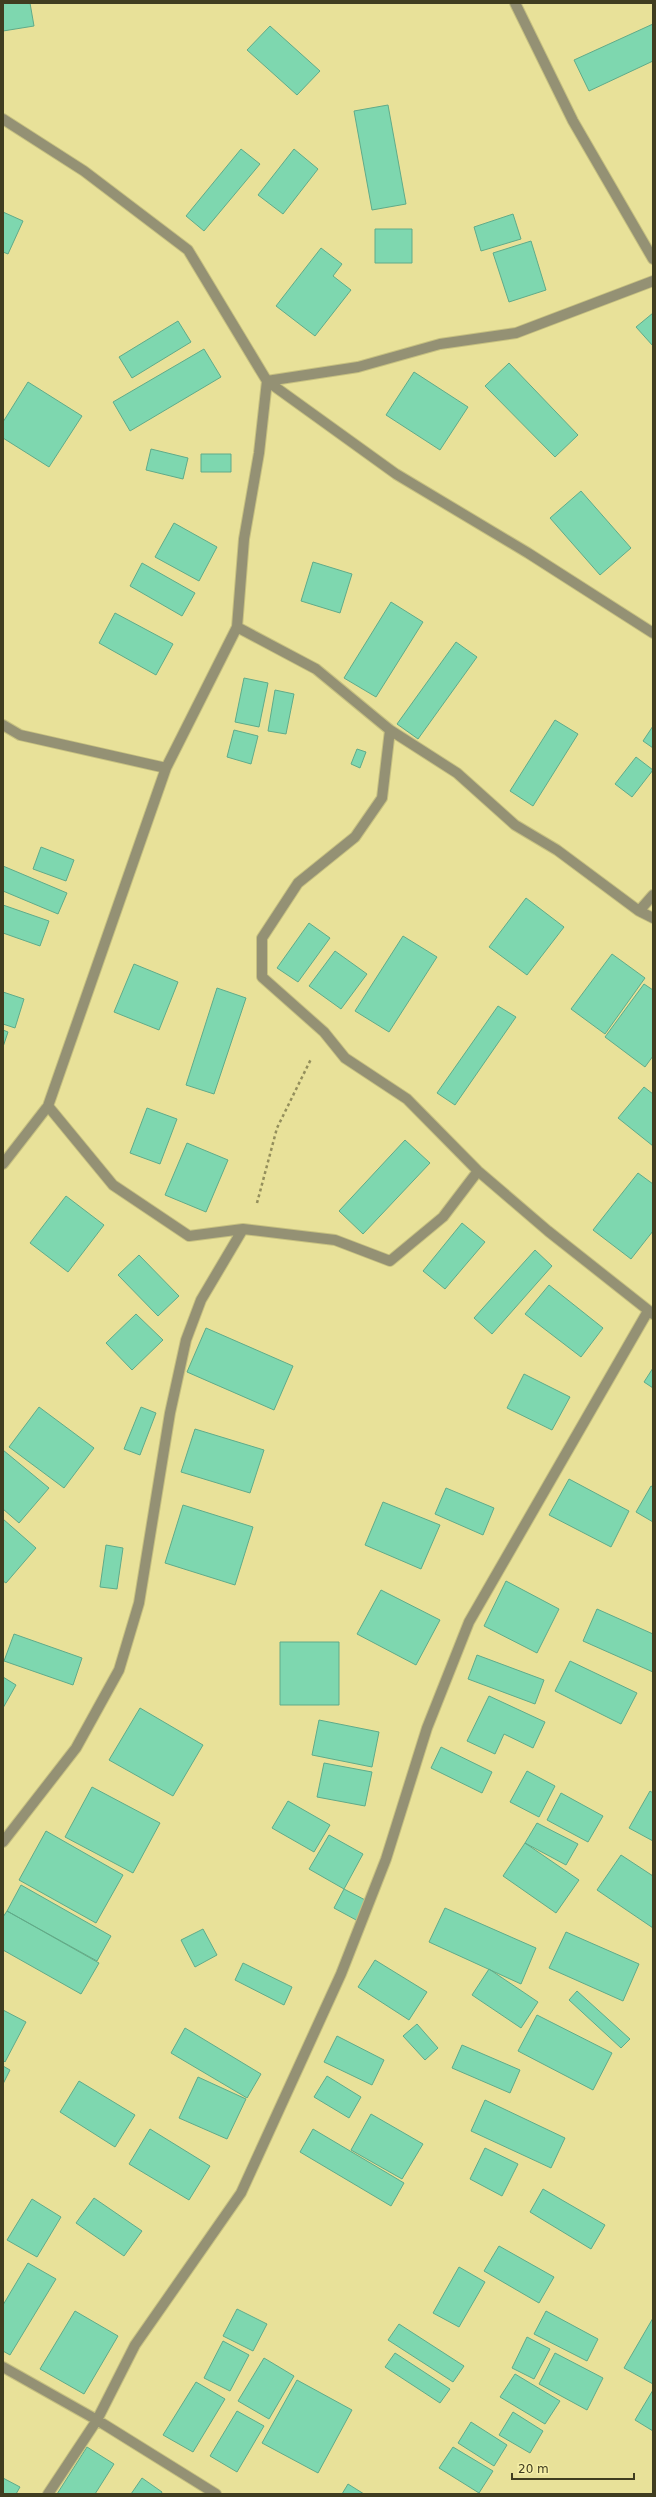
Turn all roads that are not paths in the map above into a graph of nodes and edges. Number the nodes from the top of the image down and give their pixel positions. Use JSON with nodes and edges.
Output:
{"nodes":[{"id":1,"x":515,"y":3,"type":"edge"},
{"id":2,"x":3,"y":119,"type":"edge"},
{"id":3,"x":653,"y":259,"type":"edge"},
{"id":4,"x":653,"y":281,"type":"edge"},
{"id":5,"x":267,"y":381,"type":"junction"},
{"id":6,"x":237,"y":627,"type":"junction"},
{"id":7,"x":653,"y":633,"type":"edge"},
{"id":8,"x":3,"y":725,"type":"edge"},
{"id":9,"x":390,"y":730,"type":"junction"},
{"id":10,"x":166,"y":768,"type":"junction"},
{"id":11,"x":653,"y":895,"type":"edge"},
{"id":12,"x":639,"y":911,"type":"junction"},
{"id":13,"x":653,"y":918,"type":"edge"},
{"id":14,"x":48,"y":1106,"type":"junction"},
{"id":15,"x":3,"y":1164,"type":"edge"},
{"id":16,"x":478,"y":1171,"type":"junction"},
{"id":17,"x":243,"y":1229,"type":"junction"},
{"id":18,"x":651,"y":1312,"type":"edge"},
{"id":19,"x":3,"y":1842,"type":"edge"},
{"id":20,"x":3,"y":2367,"type":"edge"},
{"id":21,"x":97,"y":2420,"type":"junction"},
{"id":22,"x":48,"y":2494,"type":"edge"},
{"id":23,"x":216,"y":2494,"type":"edge"}],
"edges":[{"from":1,"to":3,"type":"street"},
{"from":2,"to":5,"type":"street"},
{"from":4,"to":5,"type":"street"},
{"from":5,"to":6,"type":"street"},
{"from":5,"to":7,"type":"street"},
{"from":6,"to":9,"type":"street"},
{"from":6,"to":10,"type":"street"},
{"from":8,"to":10,"type":"street"},
{"from":9,"to":12,"type":"street"},
{"from":9,"to":16,"type":"street"},
{"from":10,"to":14,"type":"street"},
{"from":11,"to":12,"type":"street"},
{"from":12,"to":13,"type":"street"},
{"from":14,"to":15,"type":"street"},
{"from":14,"to":17,"type":"street"},
{"from":16,"to":17,"type":"street"},
{"from":16,"to":18,"type":"street"},
{"from":17,"to":19,"type":"street"},
{"from":18,"to":21,"type":"street"},
{"from":20,"to":21,"type":"street"},
{"from":21,"to":22,"type":"street"},
{"from":21,"to":23,"type":"street"}]}
